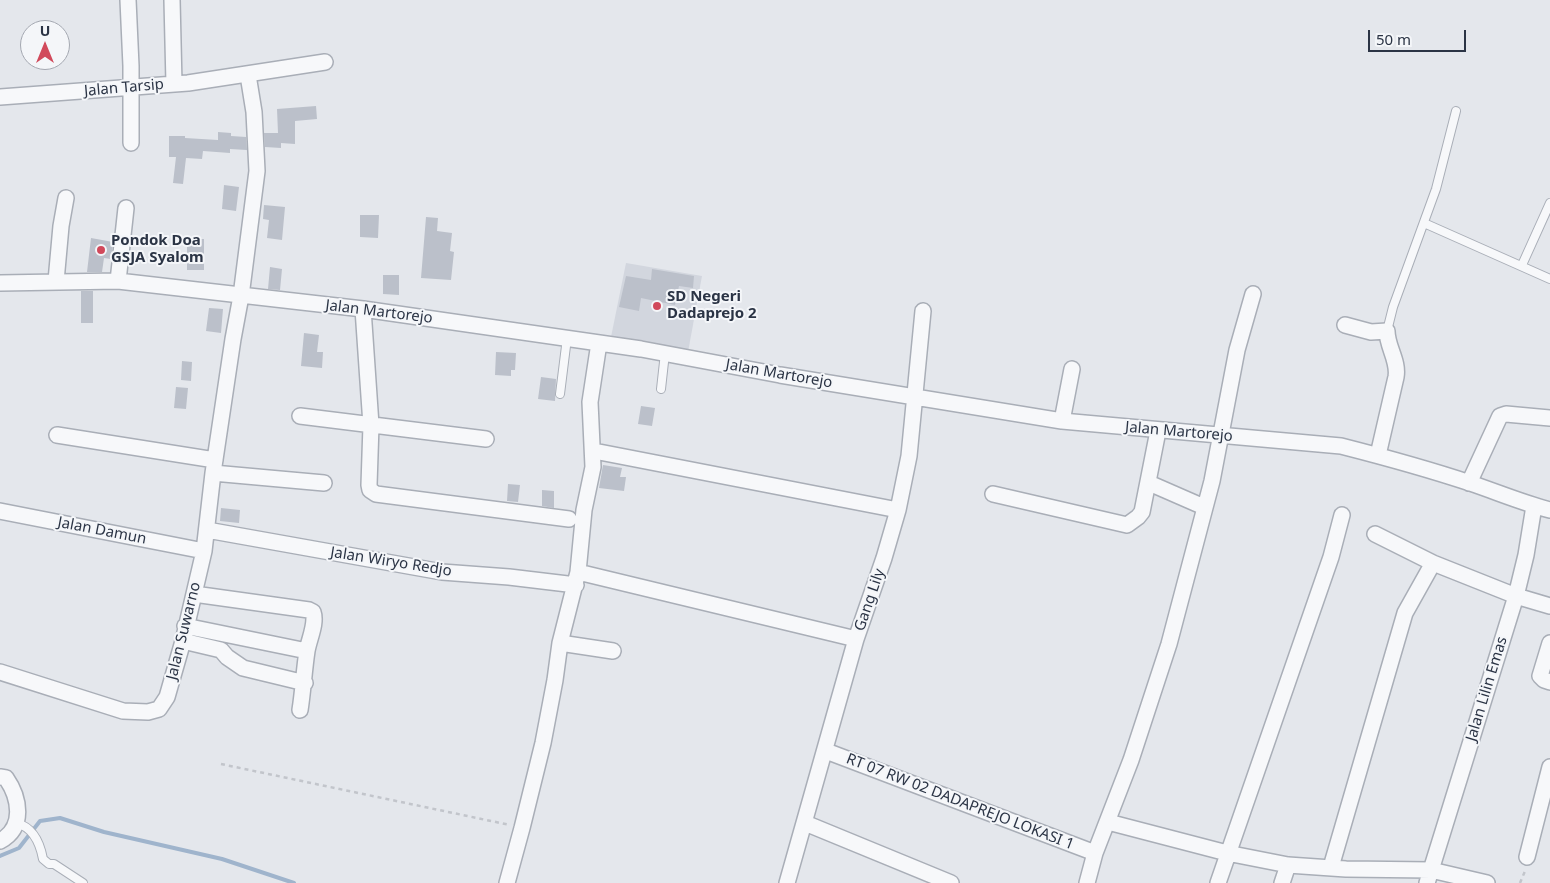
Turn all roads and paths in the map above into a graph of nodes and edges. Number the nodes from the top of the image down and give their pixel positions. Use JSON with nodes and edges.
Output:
{"nodes":[{"id":1,"x":128,"y":0,"type":"edge"},
{"id":2,"x":172,"y":0,"type":"edge"},
{"id":3,"x":325,"y":62,"type":"dead end"},
{"id":4,"x":248,"y":75,"type":"junction"},
{"id":5,"x":174,"y":84,"type":"junction"},
{"id":6,"x":131,"y":87,"type":"junction"},
{"id":7,"x":0,"y":97,"type":"edge"},
{"id":8,"x":1456,"y":111,"type":"dead end"},
{"id":9,"x":131,"y":143,"type":"dead end"},
{"id":10,"x":66,"y":198,"type":"dead end"},
{"id":11,"x":1550,"y":203,"type":"edge"},
{"id":12,"x":126,"y":208,"type":"dead end"},
{"id":13,"x":1424,"y":223,"type":"junction"},
{"id":14,"x":1522,"y":265,"type":"junction"},
{"id":15,"x":1550,"y":279,"type":"edge"},
{"id":16,"x":56,"y":281,"type":"junction"},
{"id":17,"x":118,"y":281,"type":"junction"},
{"id":18,"x":0,"y":283,"type":"edge"},
{"id":19,"x":1253,"y":294,"type":"dead end"},
{"id":20,"x":241,"y":296,"type":"junction"},
{"id":21,"x":363,"y":309,"type":"junction"},
{"id":22,"x":923,"y":311,"type":"dead end"},
{"id":23,"x":1345,"y":325,"type":"dead end"},
{"id":24,"x":1387,"y":331,"type":"junction"},
{"id":25,"x":566,"y":338,"type":"junction"},
{"id":26,"x":599,"y":343,"type":"junction"},
{"id":27,"x":664,"y":353,"type":"junction"},
{"id":28,"x":1072,"y":369,"type":"dead end"},
{"id":29,"x":661,"y":389,"type":"dead end"},
{"id":30,"x":560,"y":394,"type":"dead end"},
{"id":31,"x":914,"y":398,"type":"junction"},
{"id":32,"x":300,"y":416,"type":"dead end"},
{"id":33,"x":1550,"y":418,"type":"edge"},
{"id":34,"x":1062,"y":421,"type":"junction"},
{"id":35,"x":371,"y":425,"type":"junction"},
{"id":36,"x":1158,"y":431,"type":"junction"},
{"id":37,"x":57,"y":434,"type":"dead end"},
{"id":38,"x":1221,"y":436,"type":"junction"},
{"id":39,"x":486,"y":440,"type":"dead end"},
{"id":40,"x":594,"y":451,"type":"junction"},
{"id":41,"x":1378,"y":456,"type":"junction"},
{"id":42,"x":214,"y":466,"type":"junction"},
{"id":43,"x":324,"y":483,"type":"dead end"},
{"id":44,"x":1149,"y":483,"type":"junction"},
{"id":45,"x":1469,"y":483,"type":"junction"},
{"id":46,"x":993,"y":494,"type":"dead end"},
{"id":47,"x":1534,"y":506,"type":"junction"},
{"id":48,"x":1204,"y":507,"type":"junction"},
{"id":49,"x":898,"y":510,"type":"junction"},
{"id":50,"x":1550,"y":510,"type":"edge"},
{"id":51,"x":0,"y":511,"type":"edge"},
{"id":52,"x":1342,"y":515,"type":"dead end"},
{"id":53,"x":569,"y":519,"type":"dead end"},
{"id":54,"x":207,"y":530,"type":"junction"},
{"id":55,"x":1375,"y":534,"type":"dead end"},
{"id":56,"x":204,"y":551,"type":"junction"},
{"id":57,"x":1433,"y":563,"type":"junction"},
{"id":58,"x":577,"y":579,"type":"junction"},
{"id":59,"x":194,"y":594,"type":"junction"},
{"id":60,"x":1516,"y":596,"type":"junction"},
{"id":61,"x":1550,"y":606,"type":"edge"},
{"id":62,"x":184,"y":633,"type":"junction"},
{"id":63,"x":856,"y":639,"type":"junction"},
{"id":64,"x":560,"y":643,"type":"junction"},
{"id":65,"x":1550,"y":643,"type":"edge"},
{"id":66,"x":307,"y":651,"type":"junction"},
{"id":67,"x":613,"y":651,"type":"dead end"},
{"id":68,"x":0,"y":672,"type":"edge"},
{"id":69,"x":1550,"y":682,"type":"edge"},
{"id":70,"x":304,"y":683,"type":"junction"},
{"id":71,"x":300,"y":710,"type":"dead end"},
{"id":72,"x":826,"y":751,"type":"junction"},
{"id":73,"x":221,"y":764,"type":"dead end"},
{"id":74,"x":1550,"y":767,"type":"edge"},
{"id":75,"x":0,"y":777,"type":"edge"},
{"id":76,"x":805,"y":822,"type":"junction"},
{"id":77,"x":1108,"y":822,"type":"junction"},
{"id":78,"x":21,"y":824,"type":"junction"},
{"id":79,"x":522,"y":828,"type":"junction"},
{"id":80,"x":0,"y":840,"type":"edge"},
{"id":81,"x":1095,"y":852,"type":"junction"},
{"id":82,"x":1227,"y":853,"type":"junction"},
{"id":83,"x":1527,"y":857,"type":"dead end"},
{"id":84,"x":1288,"y":865,"type":"junction"},
{"id":85,"x":1331,"y":867,"type":"junction"},
{"id":86,"x":1344,"y":876,"type":"edge"},
{"id":87,"x":1429,"y":876,"type":"edge"},
{"id":88,"x":83,"y":883,"type":"edge"},
{"id":89,"x":507,"y":883,"type":"edge"},
{"id":90,"x":787,"y":883,"type":"edge"},
{"id":91,"x":951,"y":883,"type":"edge"},
{"id":92,"x":1087,"y":883,"type":"edge"},
{"id":93,"x":1218,"y":883,"type":"edge"},
{"id":94,"x":1282,"y":883,"type":"edge"},
{"id":95,"x":1487,"y":883,"type":"edge"}],
"edges":[{"from":1,"to":6,"type":"street"},
{"from":2,"to":5,"type":"street"},
{"from":3,"to":4,"type":"street","name":"Jalan Tarsip"},
{"from":4,"to":5,"type":"street","name":"Jalan Tarsip"},
{"from":4,"to":20,"type":"street"},
{"from":5,"to":6,"type":"street","name":"Jalan Tarsip"},
{"from":6,"to":7,"type":"street","name":"Jalan Tarsip"},
{"from":6,"to":9,"type":"street"},
{"from":8,"to":13,"type":"lane"},
{"from":10,"to":16,"type":"street"},
{"from":11,"to":14,"type":"lane"},
{"from":12,"to":17,"type":"street"},
{"from":13,"to":14,"type":"lane"},
{"from":13,"to":24,"type":"lane"},
{"from":14,"to":15,"type":"lane"},
{"from":16,"to":17,"type":"street","name":"Jalan Martorejo"},
{"from":16,"to":18,"type":"street","name":"Jalan Martorejo"},
{"from":17,"to":20,"type":"street","name":"Jalan Martorejo"},
{"from":19,"to":38,"type":"street"},
{"from":20,"to":21,"type":"street","name":"Jalan Martorejo"},
{"from":20,"to":42,"type":"street","name":"Jalan Suwarno"},
{"from":21,"to":25,"type":"street","name":"Jalan Martorejo"},
{"from":21,"to":35,"type":"street"},
{"from":22,"to":31,"type":"street","name":"Gang Lily"},
{"from":23,"to":24,"type":"street"},
{"from":24,"to":41,"type":"street"},
{"from":25,"to":26,"type":"street","name":"Jalan Martorejo"},
{"from":25,"to":30,"type":"lane"},
{"from":26,"to":27,"type":"street","name":"Jalan Martorejo"},
{"from":26,"to":40,"type":"street"},
{"from":27,"to":29,"type":"lane"},
{"from":27,"to":31,"type":"street","name":"Jalan Martorejo"},
{"from":28,"to":34,"type":"street"},
{"from":31,"to":34,"type":"street","name":"Jalan Martorejo"},
{"from":31,"to":49,"type":"street","name":"Gang Lily"},
{"from":32,"to":35,"type":"street"},
{"from":33,"to":45,"type":"street"},
{"from":34,"to":36,"type":"street","name":"Jalan Martorejo"},
{"from":35,"to":39,"type":"street"},
{"from":35,"to":53,"type":"street"},
{"from":36,"to":38,"type":"street","name":"Jalan Martorejo"},
{"from":36,"to":44,"type":"street"},
{"from":37,"to":42,"type":"street"},
{"from":38,"to":41,"type":"street","name":"Jalan Martorejo"},
{"from":38,"to":48,"type":"street"},
{"from":40,"to":49,"type":"street"},
{"from":40,"to":58,"type":"street"},
{"from":41,"to":45,"type":"street","name":"Jalan Martorejo"},
{"from":42,"to":43,"type":"street"},
{"from":42,"to":54,"type":"street","name":"Jalan Suwarno"},
{"from":44,"to":46,"type":"street"},
{"from":44,"to":48,"type":"street"},
{"from":45,"to":47,"type":"street","name":"Jalan Martorejo"},
{"from":47,"to":50,"type":"street","name":"Jalan Martorejo"},
{"from":47,"to":60,"type":"street","name":"Jalan Lilin Emas"},
{"from":48,"to":77,"type":"street"},
{"from":49,"to":63,"type":"street","name":"Gang Lily"},
{"from":51,"to":56,"type":"street","name":"Jalan Damun"},
{"from":52,"to":82,"type":"street"},
{"from":54,"to":56,"type":"street","name":"Jalan Suwarno"},
{"from":54,"to":58,"type":"street","name":"Jalan Wiryo Redjo"},
{"from":55,"to":57,"type":"street"},
{"from":56,"to":59,"type":"street","name":"Jalan Suwarno"},
{"from":57,"to":60,"type":"street"},
{"from":57,"to":85,"type":"street"},
{"from":58,"to":63,"type":"street","name":"Jalan Wiryo Redjo"},
{"from":58,"to":64,"type":"street"},
{"from":59,"to":62,"type":"street","name":"Jalan Suwarno"},
{"from":59,"to":66,"type":"street"},
{"from":60,"to":61,"type":"street"},
{"from":60,"to":87,"type":"street","name":"Jalan Lilin Emas"},
{"from":62,"to":66,"type":"street"},
{"from":62,"to":68,"type":"street","name":"Jalan Suwarno"},
{"from":62,"to":70,"type":"street"},
{"from":63,"to":72,"type":"street","name":"Gang Lily"},
{"from":64,"to":67,"type":"street"},
{"from":64,"to":79,"type":"street"},
{"from":65,"to":69,"type":"street"},
{"from":66,"to":70,"type":"street"},
{"from":70,"to":71,"type":"street"},
{"from":72,"to":76,"type":"street","name":"Gang Lily"},
{"from":72,"to":81,"type":"street","name":"RT 07 RW 02 DADAPREJO LOKASI 1"},
{"from":73,"to":79,"type":"path"},
{"from":74,"to":83,"type":"street"},
{"from":75,"to":78,"type":"street"},
{"from":76,"to":90,"type":"street","name":"Gang Lily"},
{"from":76,"to":91,"type":"street"},
{"from":77,"to":81,"type":"street"},
{"from":77,"to":82,"type":"street"},
{"from":78,"to":80,"type":"street"},
{"from":78,"to":88,"type":"lane"},
{"from":79,"to":89,"type":"street"},
{"from":81,"to":92,"type":"street"},
{"from":82,"to":84,"type":"street"},
{"from":82,"to":93,"type":"street"},
{"from":84,"to":85,"type":"street"},
{"from":84,"to":94,"type":"street"},
{"from":85,"to":86,"type":"street"},
{"from":86,"to":87,"type":"street"},
{"from":87,"to":95,"type":"street"}]}
